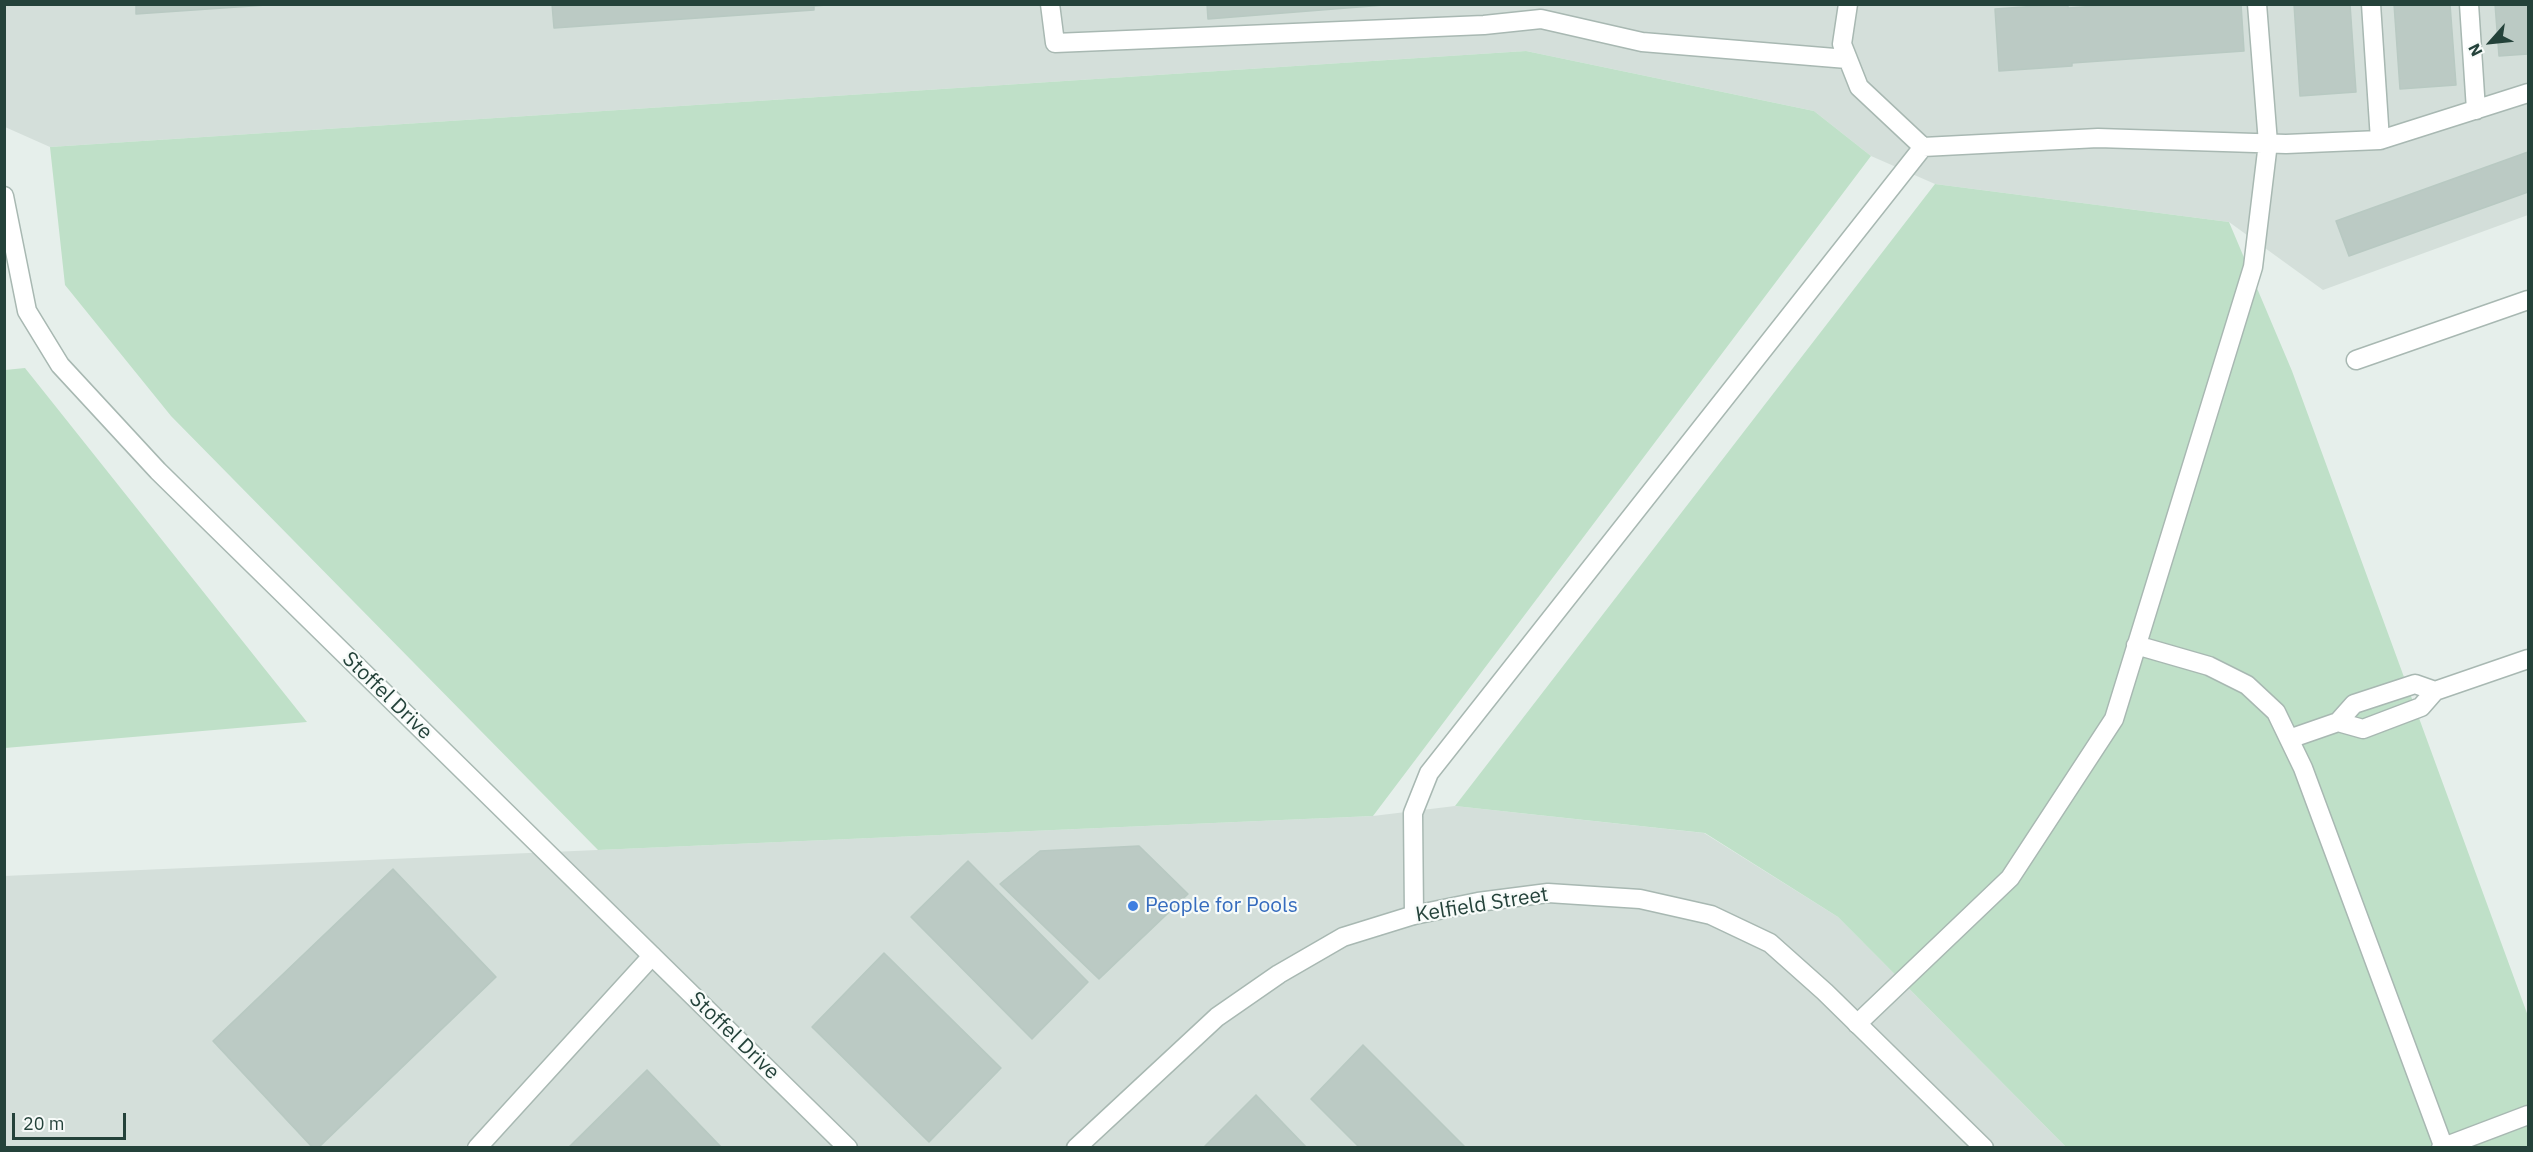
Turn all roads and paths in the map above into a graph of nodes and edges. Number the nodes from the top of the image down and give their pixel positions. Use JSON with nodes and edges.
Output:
{"nodes":[{"id":1,"x":1050,"y":4,"type":"edge"},
{"id":2,"x":1848,"y":4,"type":"edge"},
{"id":3,"x":2257,"y":4,"type":"edge"},
{"id":4,"x":2371,"y":4,"type":"edge"},
{"id":5,"x":2469,"y":4,"type":"edge"},
{"id":6,"x":1847,"y":59,"type":"junction"},
{"id":7,"x":2529,"y":93,"type":"edge"},
{"id":8,"x":2476,"y":110,"type":"junction"},
{"id":9,"x":2380,"y":140,"type":"junction"},
{"id":10,"x":2268,"y":143,"type":"junction"},
{"id":11,"x":1923,"y":147,"type":"junction"},
{"id":12,"x":4,"y":196,"type":"edge"},
{"id":13,"x":2529,"y":300,"type":"edge"},
{"id":14,"x":2356,"y":360,"type":"dead end"},
{"id":15,"x":2136,"y":645,"type":"junction"},
{"id":16,"x":2529,"y":659,"type":"edge"},
{"id":17,"x":2435,"y":691,"type":"junction"},
{"id":18,"x":2338,"y":722,"type":"junction"},
{"id":19,"x":2289,"y":739,"type":"junction"},
{"id":20,"x":1414,"y":915,"type":"junction"},
{"id":21,"x":652,"y":956,"type":"junction"},
{"id":22,"x":1857,"y":1024,"type":"junction"},
{"id":23,"x":2529,"y":1115,"type":"edge"},
{"id":24,"x":2443,"y":1147,"type":"edge"},
{"id":25,"x":477,"y":1148,"type":"edge"},
{"id":26,"x":848,"y":1148,"type":"edge"},
{"id":27,"x":1076,"y":1148,"type":"edge"},
{"id":28,"x":1984,"y":1148,"type":"edge"}],
"edges":[{"from":1,"to":6,"type":"street"},
{"from":2,"to":6,"type":"street"},
{"from":3,"to":10,"type":"street"},
{"from":4,"to":9,"type":"street"},
{"from":5,"to":8,"type":"street"},
{"from":6,"to":11,"type":"street"},
{"from":7,"to":8,"type":"street"},
{"from":8,"to":9,"type":"street"},
{"from":9,"to":10,"type":"street"},
{"from":10,"to":11,"type":"street"},
{"from":10,"to":15,"type":"street"},
{"from":11,"to":20,"type":"street"},
{"from":12,"to":21,"type":"street","name":"Stoffel Drive"},
{"from":13,"to":14,"type":"street"},
{"from":15,"to":19,"type":"street"},
{"from":15,"to":22,"type":"street"},
{"from":16,"to":17,"type":"street"},
{"from":17,"to":18,"type":"street"},
{"from":17,"to":18,"type":"street"},
{"from":18,"to":19,"type":"street"},
{"from":19,"to":24,"type":"street"},
{"from":20,"to":22,"type":"street","name":"Kelfield Street"},
{"from":20,"to":27,"type":"street","name":"Kelfield Street"},
{"from":21,"to":25,"type":"street"},
{"from":21,"to":26,"type":"street","name":"Stoffel Drive"},
{"from":22,"to":28,"type":"street","name":"Kelfield Street"},
{"from":23,"to":24,"type":"street"}]}
